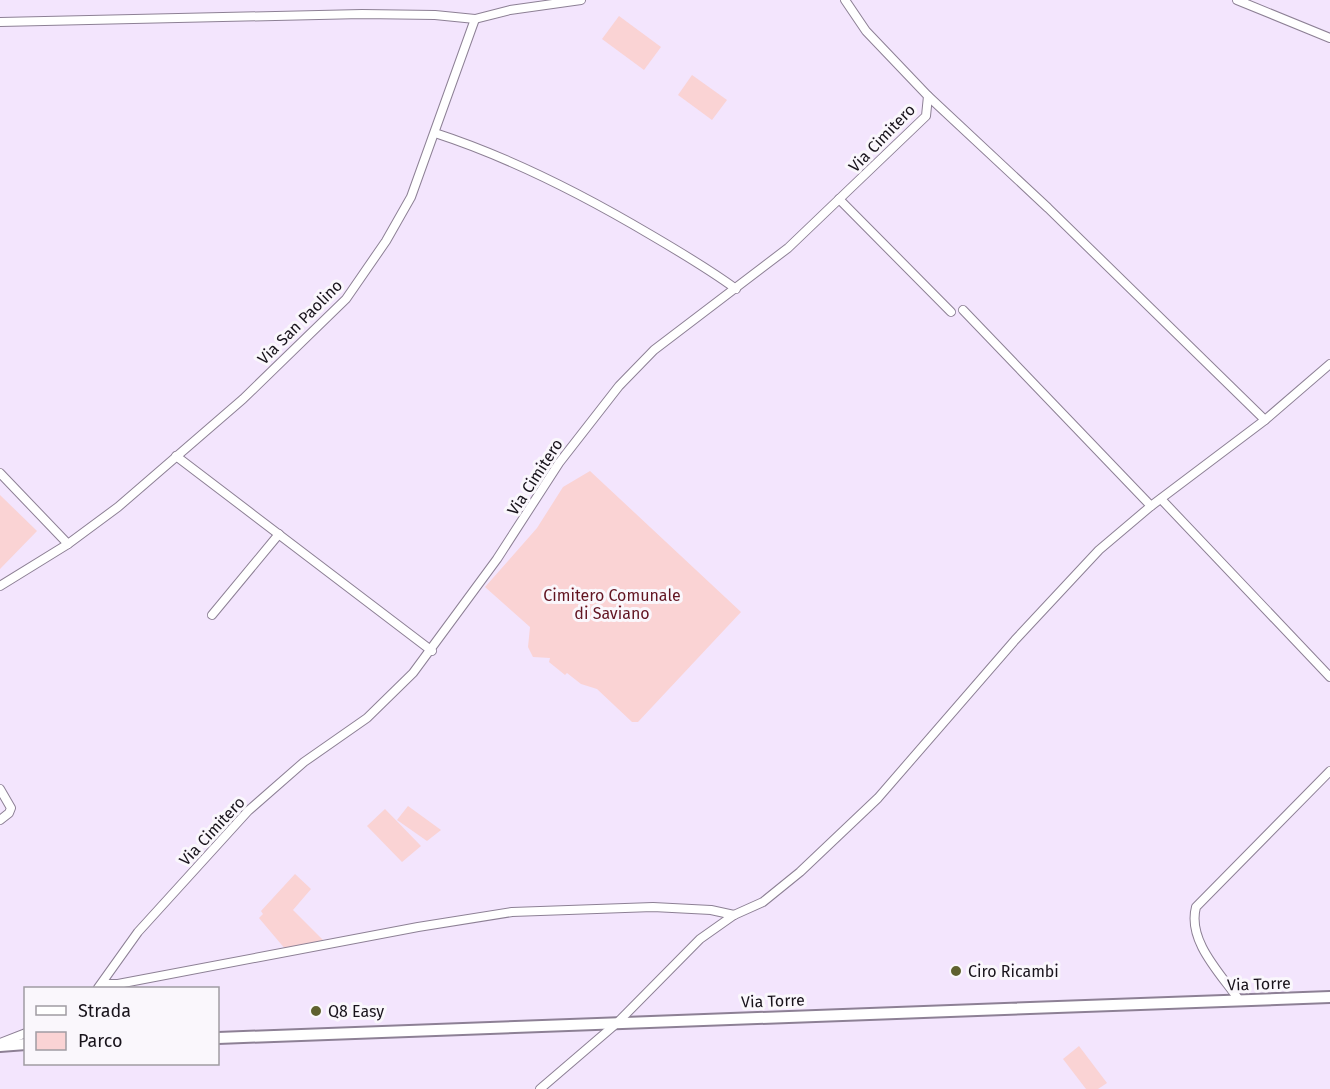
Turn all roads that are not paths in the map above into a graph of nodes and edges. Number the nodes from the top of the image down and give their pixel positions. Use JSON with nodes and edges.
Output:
{"nodes":[{"id":1,"x":581,"y":0,"type":"edge"},
{"id":2,"x":845,"y":0,"type":"edge"},
{"id":3,"x":1237,"y":0,"type":"edge"},
{"id":4,"x":475,"y":19,"type":"junction"},
{"id":5,"x":0,"y":22,"type":"edge"},
{"id":6,"x":1330,"y":38,"type":"edge"},
{"id":7,"x":928,"y":96,"type":"junction"},
{"id":8,"x":435,"y":132,"type":"junction"},
{"id":9,"x":839,"y":199,"type":"junction"},
{"id":10,"x":736,"y":289,"type":"junction"},
{"id":11,"x":963,"y":310,"type":"dead end"},
{"id":12,"x":951,"y":312,"type":"dead end"},
{"id":13,"x":1330,"y":364,"type":"edge"},
{"id":14,"x":1265,"y":420,"type":"junction"},
{"id":15,"x":176,"y":456,"type":"junction"},
{"id":16,"x":0,"y":473,"type":"edge"},
{"id":17,"x":1161,"y":499,"type":"junction"},
{"id":18,"x":1151,"y":506,"type":"junction"},
{"id":19,"x":279,"y":534,"type":"junction"},
{"id":20,"x":68,"y":544,"type":"junction"},
{"id":21,"x":0,"y":586,"type":"edge"},
{"id":22,"x":212,"y":615,"type":"dead end"},
{"id":23,"x":432,"y":651,"type":"junction"},
{"id":24,"x":1330,"y":677,"type":"edge"},
{"id":25,"x":1330,"y":771,"type":"edge"},
{"id":26,"x":0,"y":789,"type":"edge"},
{"id":27,"x":0,"y":797,"type":"edge"},
{"id":28,"x":10,"y":806,"type":"junction"},
{"id":29,"x":0,"y":820,"type":"edge"},
{"id":30,"x":734,"y":915,"type":"junction"},
{"id":31,"x":100,"y":986,"type":"edge"},
{"id":32,"x":1330,"y":997,"type":"edge"},
{"id":33,"x":1239,"y":1000,"type":"junction"},
{"id":34,"x":617,"y":1023,"type":"junction"},
{"id":35,"x":24,"y":1034,"type":"edge"},
{"id":36,"x":219,"y":1038,"type":"edge"},
{"id":37,"x":0,"y":1044,"type":"edge"},
{"id":38,"x":24,"y":1044,"type":"edge"},
{"id":39,"x":540,"y":1089,"type":"edge"}],
"edges":[{"from":1,"to":4,"type":"street"},
{"from":2,"to":7,"type":"street","name":"Via Cimitero"},
{"from":3,"to":6,"type":"street"},
{"from":4,"to":5,"type":"street"},
{"from":4,"to":8,"type":"street","name":"Via San Paolino"},
{"from":7,"to":9,"type":"street","name":"Via Cimitero"},
{"from":7,"to":14,"type":"street"},
{"from":8,"to":10,"type":"street"},
{"from":8,"to":15,"type":"street","name":"Via San Paolino"},
{"from":9,"to":10,"type":"street","name":"Via Cimitero"},
{"from":9,"to":12,"type":"street"},
{"from":10,"to":23,"type":"street","name":"Via Cimitero"},
{"from":11,"to":18,"type":"street"},
{"from":13,"to":14,"type":"street"},
{"from":14,"to":17,"type":"street"},
{"from":15,"to":19,"type":"street"},
{"from":15,"to":20,"type":"street","name":"Via San Paolino"},
{"from":16,"to":20,"type":"street"},
{"from":17,"to":18,"type":"street"},
{"from":17,"to":24,"type":"street"},
{"from":18,"to":30,"type":"street"},
{"from":19,"to":22,"type":"street"},
{"from":19,"to":23,"type":"street"},
{"from":20,"to":21,"type":"street","name":"Via San Paolino"},
{"from":23,"to":31,"type":"street","name":"Via Cimitero"},
{"from":25,"to":33,"type":"street"},
{"from":26,"to":28,"type":"street"},
{"from":27,"to":28,"type":"street"},
{"from":28,"to":29,"type":"street"},
{"from":30,"to":31,"type":"street"},
{"from":30,"to":34,"type":"street"},
{"from":32,"to":33,"type":"main road","name":"Via Torre"},
{"from":33,"to":34,"type":"main road","name":"Via Torre"},
{"from":34,"to":36,"type":"main road","name":"Via Torre"},
{"from":34,"to":39,"type":"street"},
{"from":35,"to":37,"type":"street"},
{"from":37,"to":38,"type":"main road"}]}
